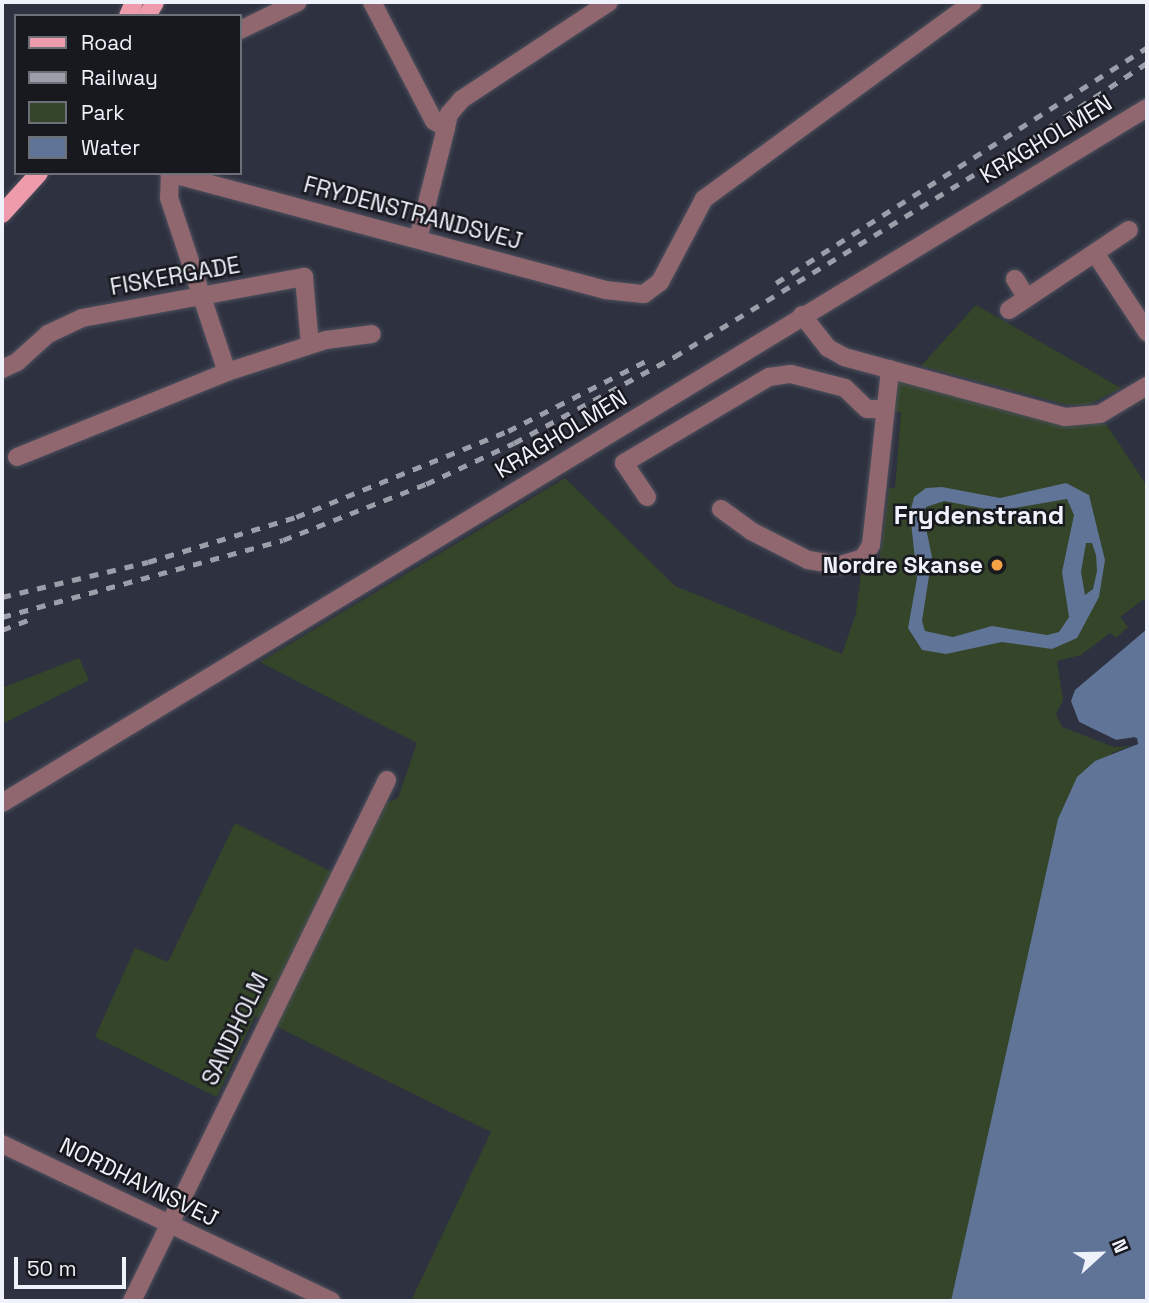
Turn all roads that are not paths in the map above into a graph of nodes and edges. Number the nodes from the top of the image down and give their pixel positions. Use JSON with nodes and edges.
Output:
{"nodes":[{"id":1,"x":298,"y":2,"type":"edge"},
{"id":2,"x":372,"y":2,"type":"edge"},
{"id":3,"x":609,"y":2,"type":"edge"},
{"id":4,"x":973,"y":2,"type":"edge"},
{"id":5,"x":242,"y":29,"type":"edge"},
{"id":6,"x":1147,"y":108,"type":"edge"},
{"id":7,"x":446,"y":128,"type":"junction"},
{"id":8,"x":37,"y":175,"type":"edge"},
{"id":9,"x":169,"y":175,"type":"edge"},
{"id":10,"x":177,"y":175,"type":"edge"},
{"id":11,"x":2,"y":214,"type":"edge"},
{"id":12,"x":1129,"y":230,"type":"dead end"},
{"id":13,"x":418,"y":239,"type":"junction"},
{"id":14,"x":1095,"y":253,"type":"junction"},
{"id":15,"x":1015,"y":279,"type":"dead end"},
{"id":16,"x":1027,"y":298,"type":"junction"},
{"id":17,"x":199,"y":299,"type":"junction"},
{"id":18,"x":1009,"y":310,"type":"dead end"},
{"id":19,"x":802,"y":315,"type":"junction"},
{"id":20,"x":1147,"y":331,"type":"edge"},
{"id":21,"x":372,"y":334,"type":"dead end"},
{"id":22,"x":310,"y":345,"type":"junction"},
{"id":23,"x":2,"y":369,"type":"edge"},
{"id":24,"x":890,"y":369,"type":"junction"},
{"id":25,"x":227,"y":372,"type":"junction"},
{"id":26,"x":1147,"y":386,"type":"edge"},
{"id":27,"x":882,"y":410,"type":"junction"},
{"id":28,"x":17,"y":457,"type":"dead end"},
{"id":29,"x":647,"y":497,"type":"dead end"},
{"id":30,"x":721,"y":509,"type":"dead end"},
{"id":31,"x":387,"y":780,"type":"dead end"},
{"id":32,"x":2,"y":803,"type":"edge"},
{"id":33,"x":2,"y":1144,"type":"edge"},
{"id":34,"x":169,"y":1224,"type":"junction"},
{"id":35,"x":132,"y":1301,"type":"edge"},
{"id":36,"x":331,"y":1301,"type":"edge"}],
"edges":[{"from":1,"to":5,"type":"street"},
{"from":2,"to":7,"type":"street"},
{"from":3,"to":7,"type":"street"},
{"from":4,"to":13,"type":"street","name":"FRYDENSTRANDSVEJ"},
{"from":6,"to":19,"type":"street","name":"KRAGHOLMEN"},
{"from":7,"to":13,"type":"street"},
{"from":8,"to":11,"type":"main road"},
{"from":9,"to":17,"type":"street"},
{"from":10,"to":13,"type":"street","name":"FRYDENSTRANDSVEJ"},
{"from":12,"to":14,"type":"street"},
{"from":14,"to":16,"type":"street"},
{"from":14,"to":20,"type":"street"},
{"from":15,"to":16,"type":"street"},
{"from":16,"to":18,"type":"street"},
{"from":17,"to":22,"type":"street","name":"FISKERGADE"},
{"from":17,"to":23,"type":"street","name":"FISKERGADE"},
{"from":17,"to":25,"type":"street"},
{"from":19,"to":24,"type":"street"},
{"from":19,"to":32,"type":"street","name":"KRAGHOLMEN"},
{"from":21,"to":22,"type":"street"},
{"from":22,"to":25,"type":"street"},
{"from":24,"to":26,"type":"street"},
{"from":24,"to":27,"type":"street"},
{"from":25,"to":28,"type":"street"},
{"from":27,"to":29,"type":"street"},
{"from":27,"to":30,"type":"street"},
{"from":31,"to":34,"type":"street","name":"SANDHOLM"},
{"from":33,"to":34,"type":"street","name":"NORDHAVNSVEJ"},
{"from":34,"to":35,"type":"street","name":"SANDHOLM"},
{"from":34,"to":36,"type":"street","name":"NORDHAVNSVEJ"}]}
